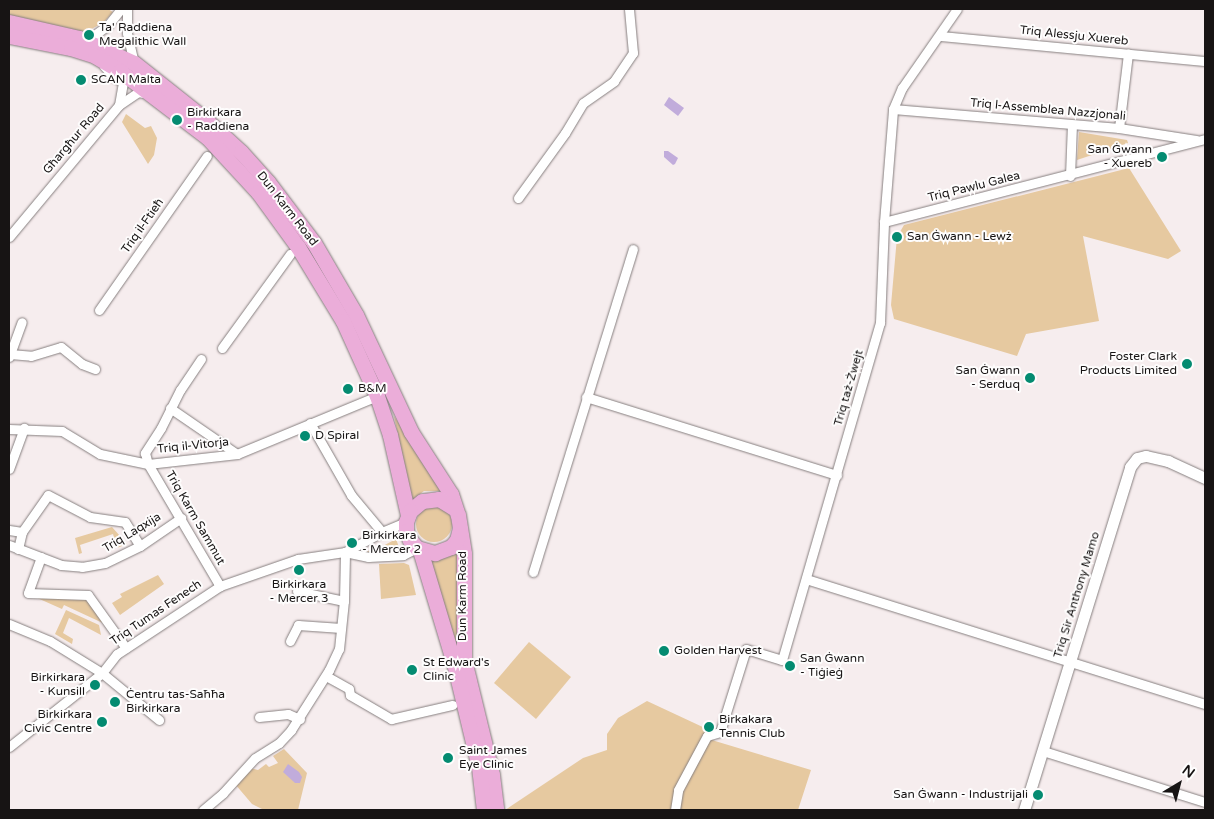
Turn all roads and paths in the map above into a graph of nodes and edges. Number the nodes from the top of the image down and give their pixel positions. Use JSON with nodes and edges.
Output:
{"nodes":[{"id":1,"x":121,"y":9,"type":"edge"},
{"id":2,"x":127,"y":9,"type":"edge"},
{"id":3,"x":629,"y":9,"type":"edge"},
{"id":4,"x":957,"y":9,"type":"edge"},
{"id":5,"x":9,"y":22,"type":"edge"},
{"id":6,"x":9,"y":36,"type":"edge"},
{"id":7,"x":940,"y":36,"type":"junction"},
{"id":8,"x":79,"y":38,"type":"junction"},
{"id":9,"x":1128,"y":54,"type":"junction"},
{"id":10,"x":95,"y":56,"type":"junction"},
{"id":11,"x":1205,"y":61,"type":"edge"},
{"id":12,"x":134,"y":62,"type":"junction"},
{"id":13,"x":156,"y":96,"type":"junction"},
{"id":14,"x":119,"y":105,"type":"junction"},
{"id":15,"x":893,"y":108,"type":"junction"},
{"id":16,"x":1072,"y":125,"type":"junction"},
{"id":17,"x":1119,"y":128,"type":"junction"},
{"id":18,"x":1202,"y":140,"type":"edge"},
{"id":19,"x":208,"y":156,"type":"dead end"},
{"id":20,"x":1070,"y":176,"type":"junction"},
{"id":21,"x":518,"y":198,"type":"dead end"},
{"id":22,"x":884,"y":222,"type":"junction"},
{"id":23,"x":9,"y":237,"type":"edge"},
{"id":24,"x":633,"y":249,"type":"dead end"},
{"id":25,"x":290,"y":254,"type":"dead end"},
{"id":26,"x":99,"y":310,"type":"dead end"},
{"id":27,"x":22,"y":322,"type":"dead end"},
{"id":28,"x":222,"y":348,"type":"dead end"},
{"id":29,"x":9,"y":356,"type":"edge"},
{"id":30,"x":202,"y":360,"type":"dead end"},
{"id":31,"x":96,"y":369,"type":"dead end"},
{"id":32,"x":376,"y":396,"type":"junction"},
{"id":33,"x":586,"y":397,"type":"junction"},
{"id":34,"x":170,"y":408,"type":"junction"},
{"id":35,"x":310,"y":423,"type":"junction"},
{"id":36,"x":24,"y":428,"type":"junction"},
{"id":37,"x":9,"y":429,"type":"edge"},
{"id":38,"x":237,"y":454,"type":"junction"},
{"id":39,"x":148,"y":464,"type":"junction"},
{"id":40,"x":9,"y":469,"type":"edge"},
{"id":41,"x":837,"y":475,"type":"junction"},
{"id":42,"x":1205,"y":478,"type":"edge"},
{"id":43,"x":455,"y":509,"type":"junction"},
{"id":44,"x":181,"y":518,"type":"junction"},
{"id":45,"x":407,"y":519,"type":"junction"},
{"id":46,"x":460,"y":528,"type":"junction"},
{"id":47,"x":9,"y":530,"type":"edge"},
{"id":48,"x":22,"y":532,"type":"junction"},
{"id":49,"x":382,"y":532,"type":"junction"},
{"id":50,"x":9,"y":546,"type":"edge"},
{"id":51,"x":140,"y":546,"type":"junction"},
{"id":52,"x":18,"y":549,"type":"junction"},
{"id":53,"x":418,"y":549,"type":"junction"},
{"id":54,"x":345,"y":552,"type":"junction"},
{"id":55,"x":41,"y":557,"type":"junction"},
{"id":56,"x":533,"y":572,"type":"dead end"},
{"id":57,"x":806,"y":579,"type":"junction"},
{"id":58,"x":220,"y":586,"type":"junction"},
{"id":59,"x":297,"y":590,"type":"dead end"},
{"id":60,"x":344,"y":601,"type":"junction"},
{"id":61,"x":9,"y":624,"type":"edge"},
{"id":62,"x":341,"y":628,"type":"junction"},
{"id":63,"x":290,"y":641,"type":"dead end"},
{"id":64,"x":126,"y":648,"type":"junction"},
{"id":65,"x":1071,"y":660,"type":"junction"},
{"id":66,"x":102,"y":673,"type":"junction"},
{"id":67,"x":326,"y":676,"type":"junction"},
{"id":68,"x":1205,"y":704,"type":"edge"},
{"id":69,"x":452,"y":705,"type":"dead end"},
{"id":70,"x":259,"y":717,"type":"dead end"},
{"id":71,"x":300,"y":718,"type":"junction"},
{"id":72,"x":159,"y":720,"type":"dead end"},
{"id":73,"x":9,"y":746,"type":"edge"},
{"id":74,"x":1043,"y":751,"type":"junction"},
{"id":75,"x":1205,"y":802,"type":"edge"},
{"id":76,"x":203,"y":810,"type":"edge"},
{"id":77,"x":484,"y":810,"type":"edge"},
{"id":78,"x":496,"y":810,"type":"edge"},
{"id":79,"x":675,"y":810,"type":"edge"},
{"id":80,"x":1024,"y":810,"type":"edge"}],
"edges":[{"from":1,"to":8,"type":"street"},
{"from":2,"to":12,"type":"street"},
{"from":3,"to":21,"type":"street"},
{"from":4,"to":7,"type":"street","name":"Triq taż-Żwejt"},
{"from":5,"to":8,"type":"highway","name":"Dun Karm Road"},
{"from":6,"to":10,"type":"highway","name":"Dun Karm Road"},
{"from":7,"to":9,"type":"street","name":"Triq Alessju Xuereb"},
{"from":7,"to":15,"type":"street","name":"Triq taż-Żwejt"},
{"from":8,"to":12,"type":"highway","name":"Dun Karm Road"},
{"from":9,"to":11,"type":"street","name":"Triq Alessju Xuereb"},
{"from":9,"to":17,"type":"street"},
{"from":10,"to":13,"type":"highway","name":"Dun Karm Road"},
{"from":10,"to":14,"type":"street","name":"Għargħur Road"},
{"from":12,"to":43,"type":"highway","name":"Dun Karm Road"},
{"from":13,"to":14,"type":"street"},
{"from":13,"to":32,"type":"highway","name":"Dun Karm Road"},
{"from":14,"to":23,"type":"street","name":"Għargħur Road"},
{"from":15,"to":16,"type":"street","name":"Triq l-Assemblea Nazzjonali"},
{"from":15,"to":22,"type":"street","name":"Triq taż-Żwejt"},
{"from":16,"to":17,"type":"street","name":"Triq l-Assemblea Nazzjonali"},
{"from":16,"to":20,"type":"street"},
{"from":17,"to":18,"type":"street","name":"Triq l-Assemblea Nazzjonali"},
{"from":18,"to":20,"type":"street","name":"Triq Pawlu Galea"},
{"from":19,"to":26,"type":"street","name":"Triq il-Ftieħ"},
{"from":20,"to":22,"type":"street","name":"Triq Pawlu Galea"},
{"from":22,"to":41,"type":"street","name":"Triq taż-Żwejt"},
{"from":24,"to":33,"type":"street"},
{"from":25,"to":28,"type":"street"},
{"from":27,"to":29,"type":"street"},
{"from":29,"to":31,"type":"street"},
{"from":30,"to":34,"type":"street"},
{"from":32,"to":35,"type":"street","name":"Triq il-Vitorja"},
{"from":32,"to":45,"type":"highway","name":"Dun Karm Road"},
{"from":33,"to":41,"type":"street"},
{"from":33,"to":56,"type":"street"},
{"from":34,"to":38,"type":"street"},
{"from":34,"to":39,"type":"street"},
{"from":35,"to":38,"type":"street","name":"Triq il-Vitorja"},
{"from":35,"to":49,"type":"street"},
{"from":36,"to":37,"type":"street","name":"Triq il-Vitorja"},
{"from":36,"to":39,"type":"street","name":"Triq il-Vitorja"},
{"from":36,"to":40,"type":"street"},
{"from":38,"to":39,"type":"street","name":"Triq il-Vitorja"},
{"from":39,"to":44,"type":"street","name":"Triq Karm Sammut"},
{"from":41,"to":57,"type":"street","name":"Triq taż-Żwejt"},
{"from":42,"to":65,"type":"main road","name":"Triq Sir Anthony Mamo"},
{"from":43,"to":45,"type":"highway"},
{"from":43,"to":46,"type":"highway","name":"Dun Karm Road"},
{"from":44,"to":51,"type":"street","name":"Triq Laqxija"},
{"from":44,"to":58,"type":"street","name":"Triq Karm Sammut"},
{"from":45,"to":49,"type":"street","name":"Triq Tumas Fenech"},
{"from":45,"to":53,"type":"highway","name":"Dun Karm Road"},
{"from":46,"to":53,"type":"highway","name":"Dun Karm Road"},
{"from":46,"to":78,"type":"highway","name":"Dun Karm Road"},
{"from":47,"to":48,"type":"street"},
{"from":48,"to":51,"type":"street"},
{"from":48,"to":52,"type":"street"},
{"from":49,"to":54,"type":"street","name":"Triq Tumas Fenech"},
{"from":50,"to":52,"type":"street","name":"Triq Laqxija"},
{"from":51,"to":55,"type":"street","name":"Triq Laqxija"},
{"from":52,"to":55,"type":"street","name":"Triq Laqxija"},
{"from":53,"to":54,"type":"street","name":"Triq Tumas Fenech"},
{"from":53,"to":77,"type":"highway","name":"Dun Karm Road"},
{"from":54,"to":58,"type":"street","name":"Triq Tumas Fenech"},
{"from":54,"to":60,"type":"street"},
{"from":55,"to":64,"type":"street"},
{"from":57,"to":65,"type":"street"},
{"from":57,"to":79,"type":"street","name":"Triq taż-Żwejt"},
{"from":58,"to":64,"type":"street","name":"Triq Tumas Fenech"},
{"from":59,"to":60,"type":"street"},
{"from":60,"to":62,"type":"street"},
{"from":61,"to":66,"type":"street"},
{"from":62,"to":63,"type":"street"},
{"from":62,"to":67,"type":"street"},
{"from":64,"to":66,"type":"street","name":"Triq Tumas Fenech"},
{"from":65,"to":68,"type":"street"},
{"from":65,"to":74,"type":"main road","name":"Triq Sir Anthony Mamo"},
{"from":66,"to":72,"type":"street"},
{"from":66,"to":73,"type":"street","name":"Triq Tumas Fenech"},
{"from":67,"to":69,"type":"street"},
{"from":67,"to":71,"type":"street"},
{"from":70,"to":71,"type":"street"},
{"from":71,"to":76,"type":"street"},
{"from":74,"to":75,"type":"street"},
{"from":74,"to":80,"type":"main road","name":"Triq Sir Anthony Mamo"}]}
